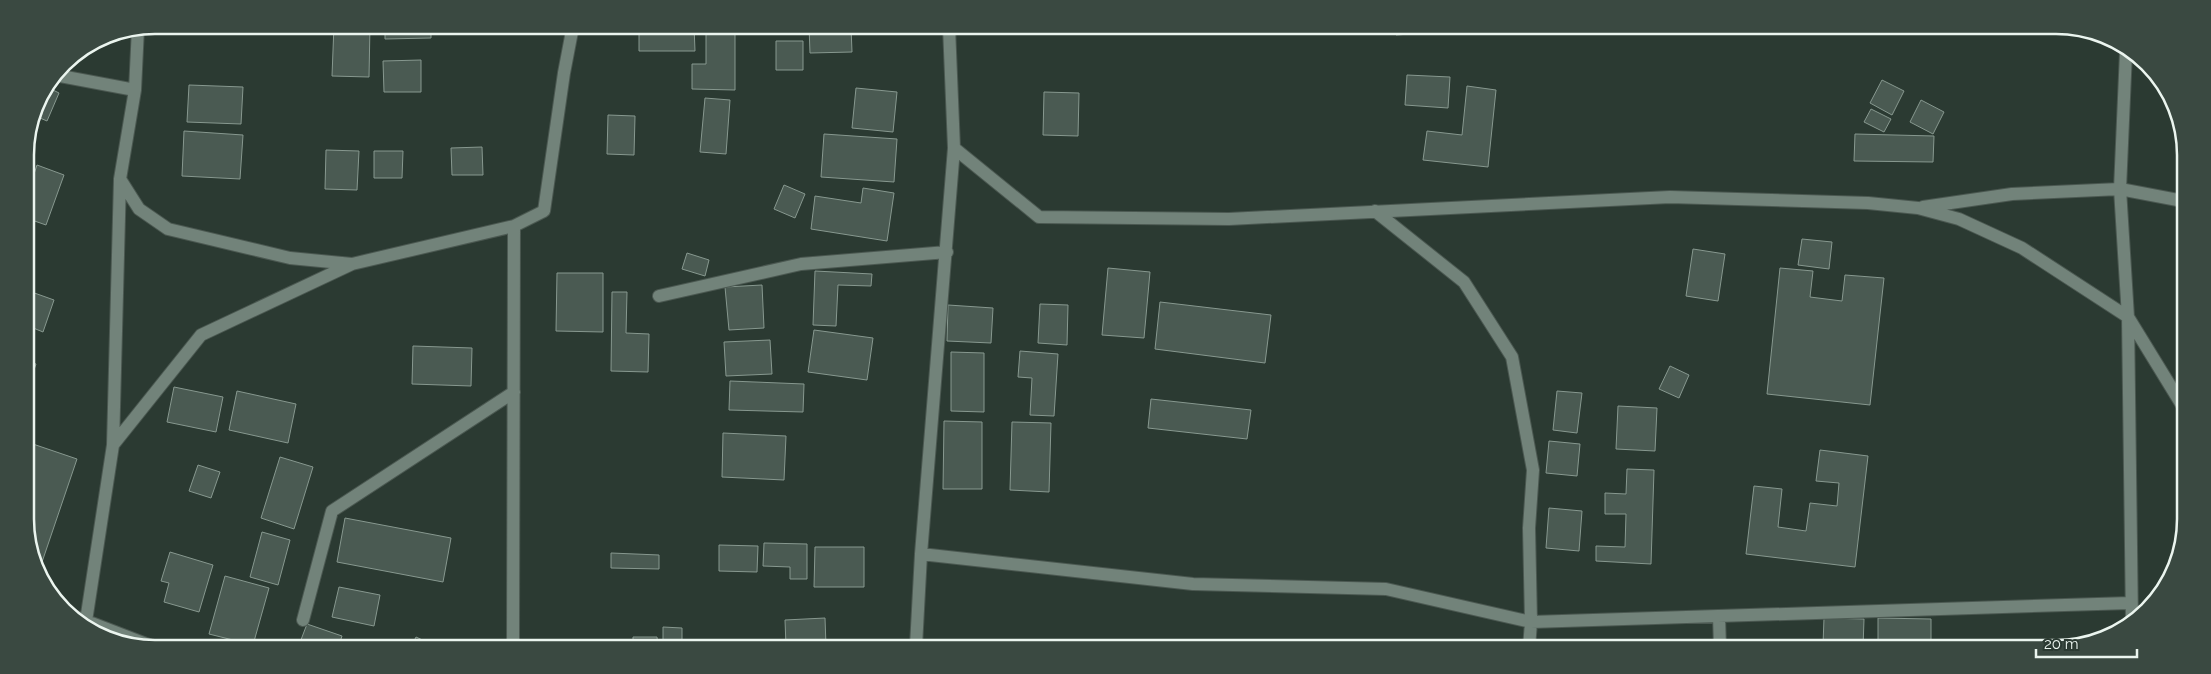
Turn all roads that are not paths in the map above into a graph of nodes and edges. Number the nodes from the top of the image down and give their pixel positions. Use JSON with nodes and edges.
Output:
{"nodes":[{"id":1,"x":564,"y":34,"type":"edge"},
{"id":2,"x":571,"y":34,"type":"edge"},
{"id":3,"x":949,"y":34,"type":"edge"},
{"id":4,"x":138,"y":35,"type":"edge"},
{"id":5,"x":2126,"y":56,"type":"edge"},
{"id":6,"x":564,"y":73,"type":"junction"},
{"id":7,"x":63,"y":76,"type":"edge"},
{"id":8,"x":135,"y":90,"type":"junction"},
{"id":9,"x":954,"y":148,"type":"junction"},
{"id":10,"x":120,"y":178,"type":"junction"},
{"id":11,"x":2120,"y":189,"type":"junction"},
{"id":12,"x":2177,"y":200,"type":"edge"},
{"id":13,"x":1918,"y":208,"type":"junction"},
{"id":14,"x":1375,"y":211,"type":"junction"},
{"id":15,"x":514,"y":226,"type":"junction"},
{"id":16,"x":946,"y":252,"type":"junction"},
{"id":17,"x":352,"y":264,"type":"junction"},
{"id":18,"x":659,"y":296,"type":"dead end"},
{"id":19,"x":2128,"y":317,"type":"junction"},
{"id":20,"x":514,"y":392,"type":"junction"},
{"id":21,"x":2177,"y":397,"type":"edge"},
{"id":22,"x":113,"y":445,"type":"junction"},
{"id":23,"x":921,"y":554,"type":"junction"},
{"id":24,"x":2130,"y":603,"type":"junction"},
{"id":25,"x":2131,"y":614,"type":"edge"},
{"id":26,"x":1719,"y":616,"type":"junction"},
{"id":27,"x":88,"y":620,"type":"edge"},
{"id":28,"x":303,"y":620,"type":"dead end"},
{"id":29,"x":1531,"y":622,"type":"junction"},
{"id":30,"x":513,"y":640,"type":"edge"},
{"id":31,"x":916,"y":640,"type":"edge"},
{"id":32,"x":1530,"y":640,"type":"edge"},
{"id":33,"x":1720,"y":640,"type":"edge"}],
"edges":[{"from":1,"to":6,"type":"street"},
{"from":2,"to":6,"type":"street"},
{"from":3,"to":9,"type":"street"},
{"from":4,"to":8,"type":"street"},
{"from":5,"to":11,"type":"street"},
{"from":6,"to":15,"type":"street"},
{"from":7,"to":8,"type":"street"},
{"from":8,"to":10,"type":"street"},
{"from":9,"to":14,"type":"street"},
{"from":9,"to":16,"type":"street"},
{"from":10,"to":17,"type":"street"},
{"from":10,"to":22,"type":"street"},
{"from":11,"to":12,"type":"street"},
{"from":11,"to":13,"type":"street"},
{"from":11,"to":19,"type":"street"},
{"from":13,"to":14,"type":"street"},
{"from":13,"to":19,"type":"street"},
{"from":14,"to":29,"type":"street"},
{"from":15,"to":17,"type":"street"},
{"from":15,"to":20,"type":"street"},
{"from":16,"to":18,"type":"street"},
{"from":16,"to":23,"type":"street"},
{"from":17,"to":22,"type":"street"},
{"from":19,"to":21,"type":"street"},
{"from":19,"to":24,"type":"street"},
{"from":20,"to":28,"type":"street"},
{"from":20,"to":30,"type":"street"},
{"from":22,"to":27,"type":"street"},
{"from":23,"to":29,"type":"street"},
{"from":23,"to":31,"type":"street"},
{"from":24,"to":25,"type":"street"},
{"from":24,"to":26,"type":"street"},
{"from":26,"to":29,"type":"street"},
{"from":26,"to":33,"type":"street"},
{"from":29,"to":32,"type":"street"}]}
